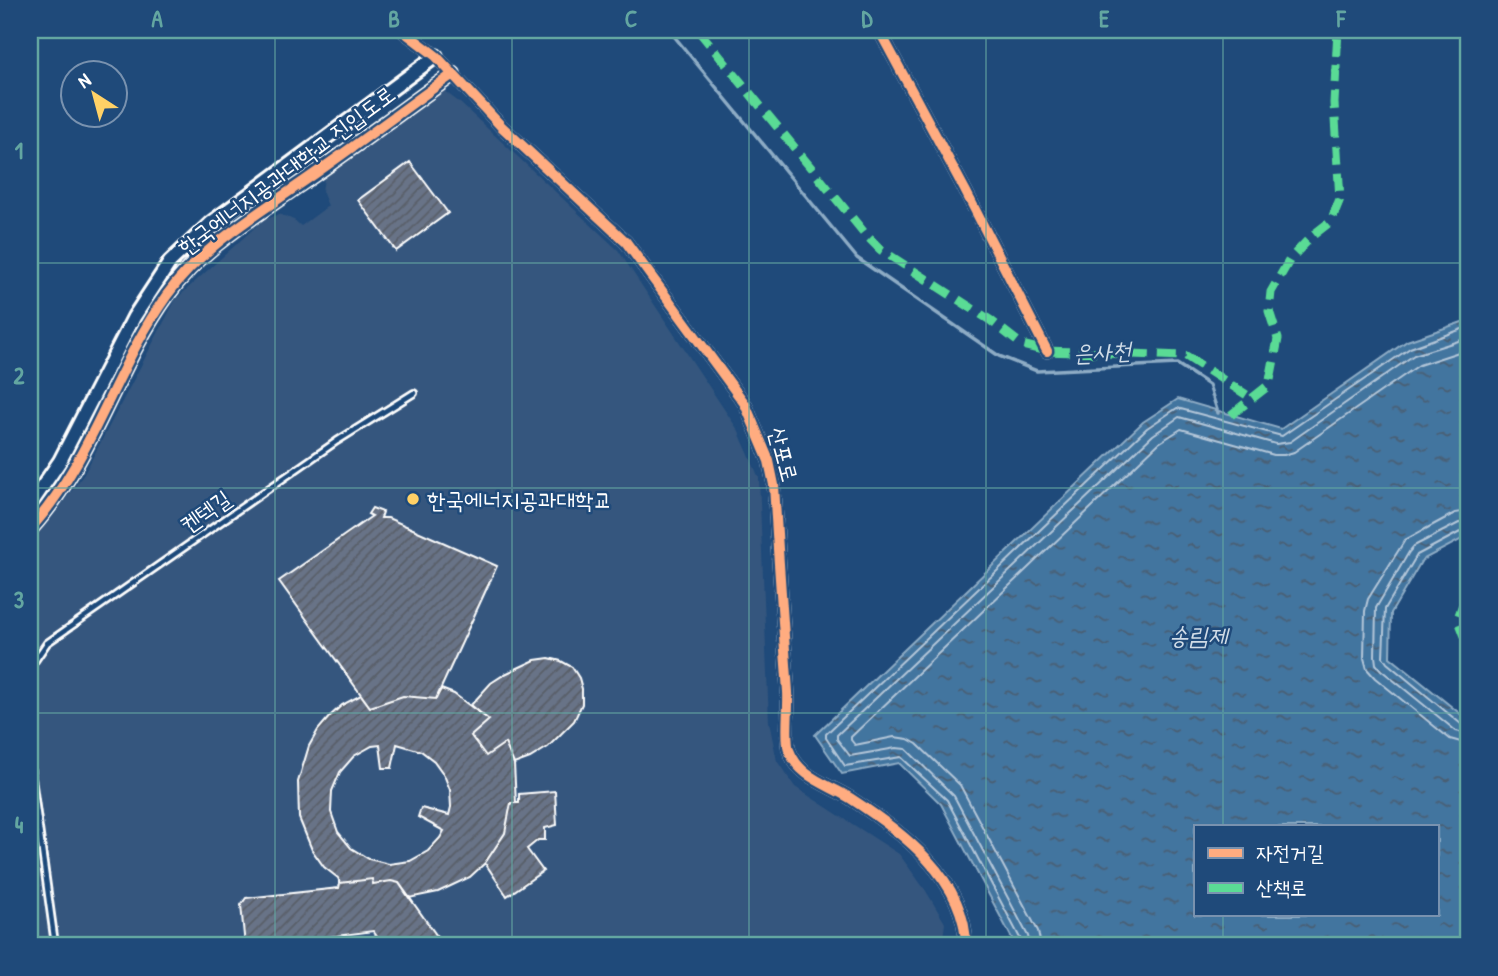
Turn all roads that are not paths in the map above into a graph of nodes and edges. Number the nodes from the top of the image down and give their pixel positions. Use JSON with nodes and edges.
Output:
{"nodes":[{"id":1,"x":402,"y":30,"type":"edge"},
{"id":2,"x":879,"y":30,"type":"edge"},
{"id":3,"x":436,"y":56,"type":"junction"},
{"id":4,"x":453,"y":74,"type":"junction"},
{"id":5,"x":1047,"y":351,"type":"dead end"},
{"id":6,"x":415,"y":393,"type":"dead end"},
{"id":7,"x":30,"y":505,"type":"edge"},
{"id":8,"x":30,"y":529,"type":"edge"},
{"id":9,"x":30,"y":672,"type":"edge"},
{"id":10,"x":30,"y":764,"type":"edge"},
{"id":11,"x":55,"y":944,"type":"junction"},
{"id":12,"x":49,"y":946,"type":"edge"},
{"id":13,"x":79,"y":946,"type":"edge"},
{"id":14,"x":966,"y":946,"type":"edge"}],
"edges":[{"from":1,"to":3,"type":"street","name":"산포로"},
{"from":2,"to":5,"type":"street"},
{"from":3,"to":4,"type":"street","name":"산포로"},
{"from":3,"to":7,"type":"street","name":"한국에너지공과대학교 진입도로"},
{"from":4,"to":8,"type":"street","name":"한국에너지공과대학교 진입도로"},
{"from":4,"to":14,"type":"street","name":"산포로"},
{"from":6,"to":9,"type":"lane","name":"켄텍길"},
{"from":10,"to":11,"type":"lane"},
{"from":11,"to":12,"type":"lane"},
{"from":11,"to":13,"type":"lane"}]}
